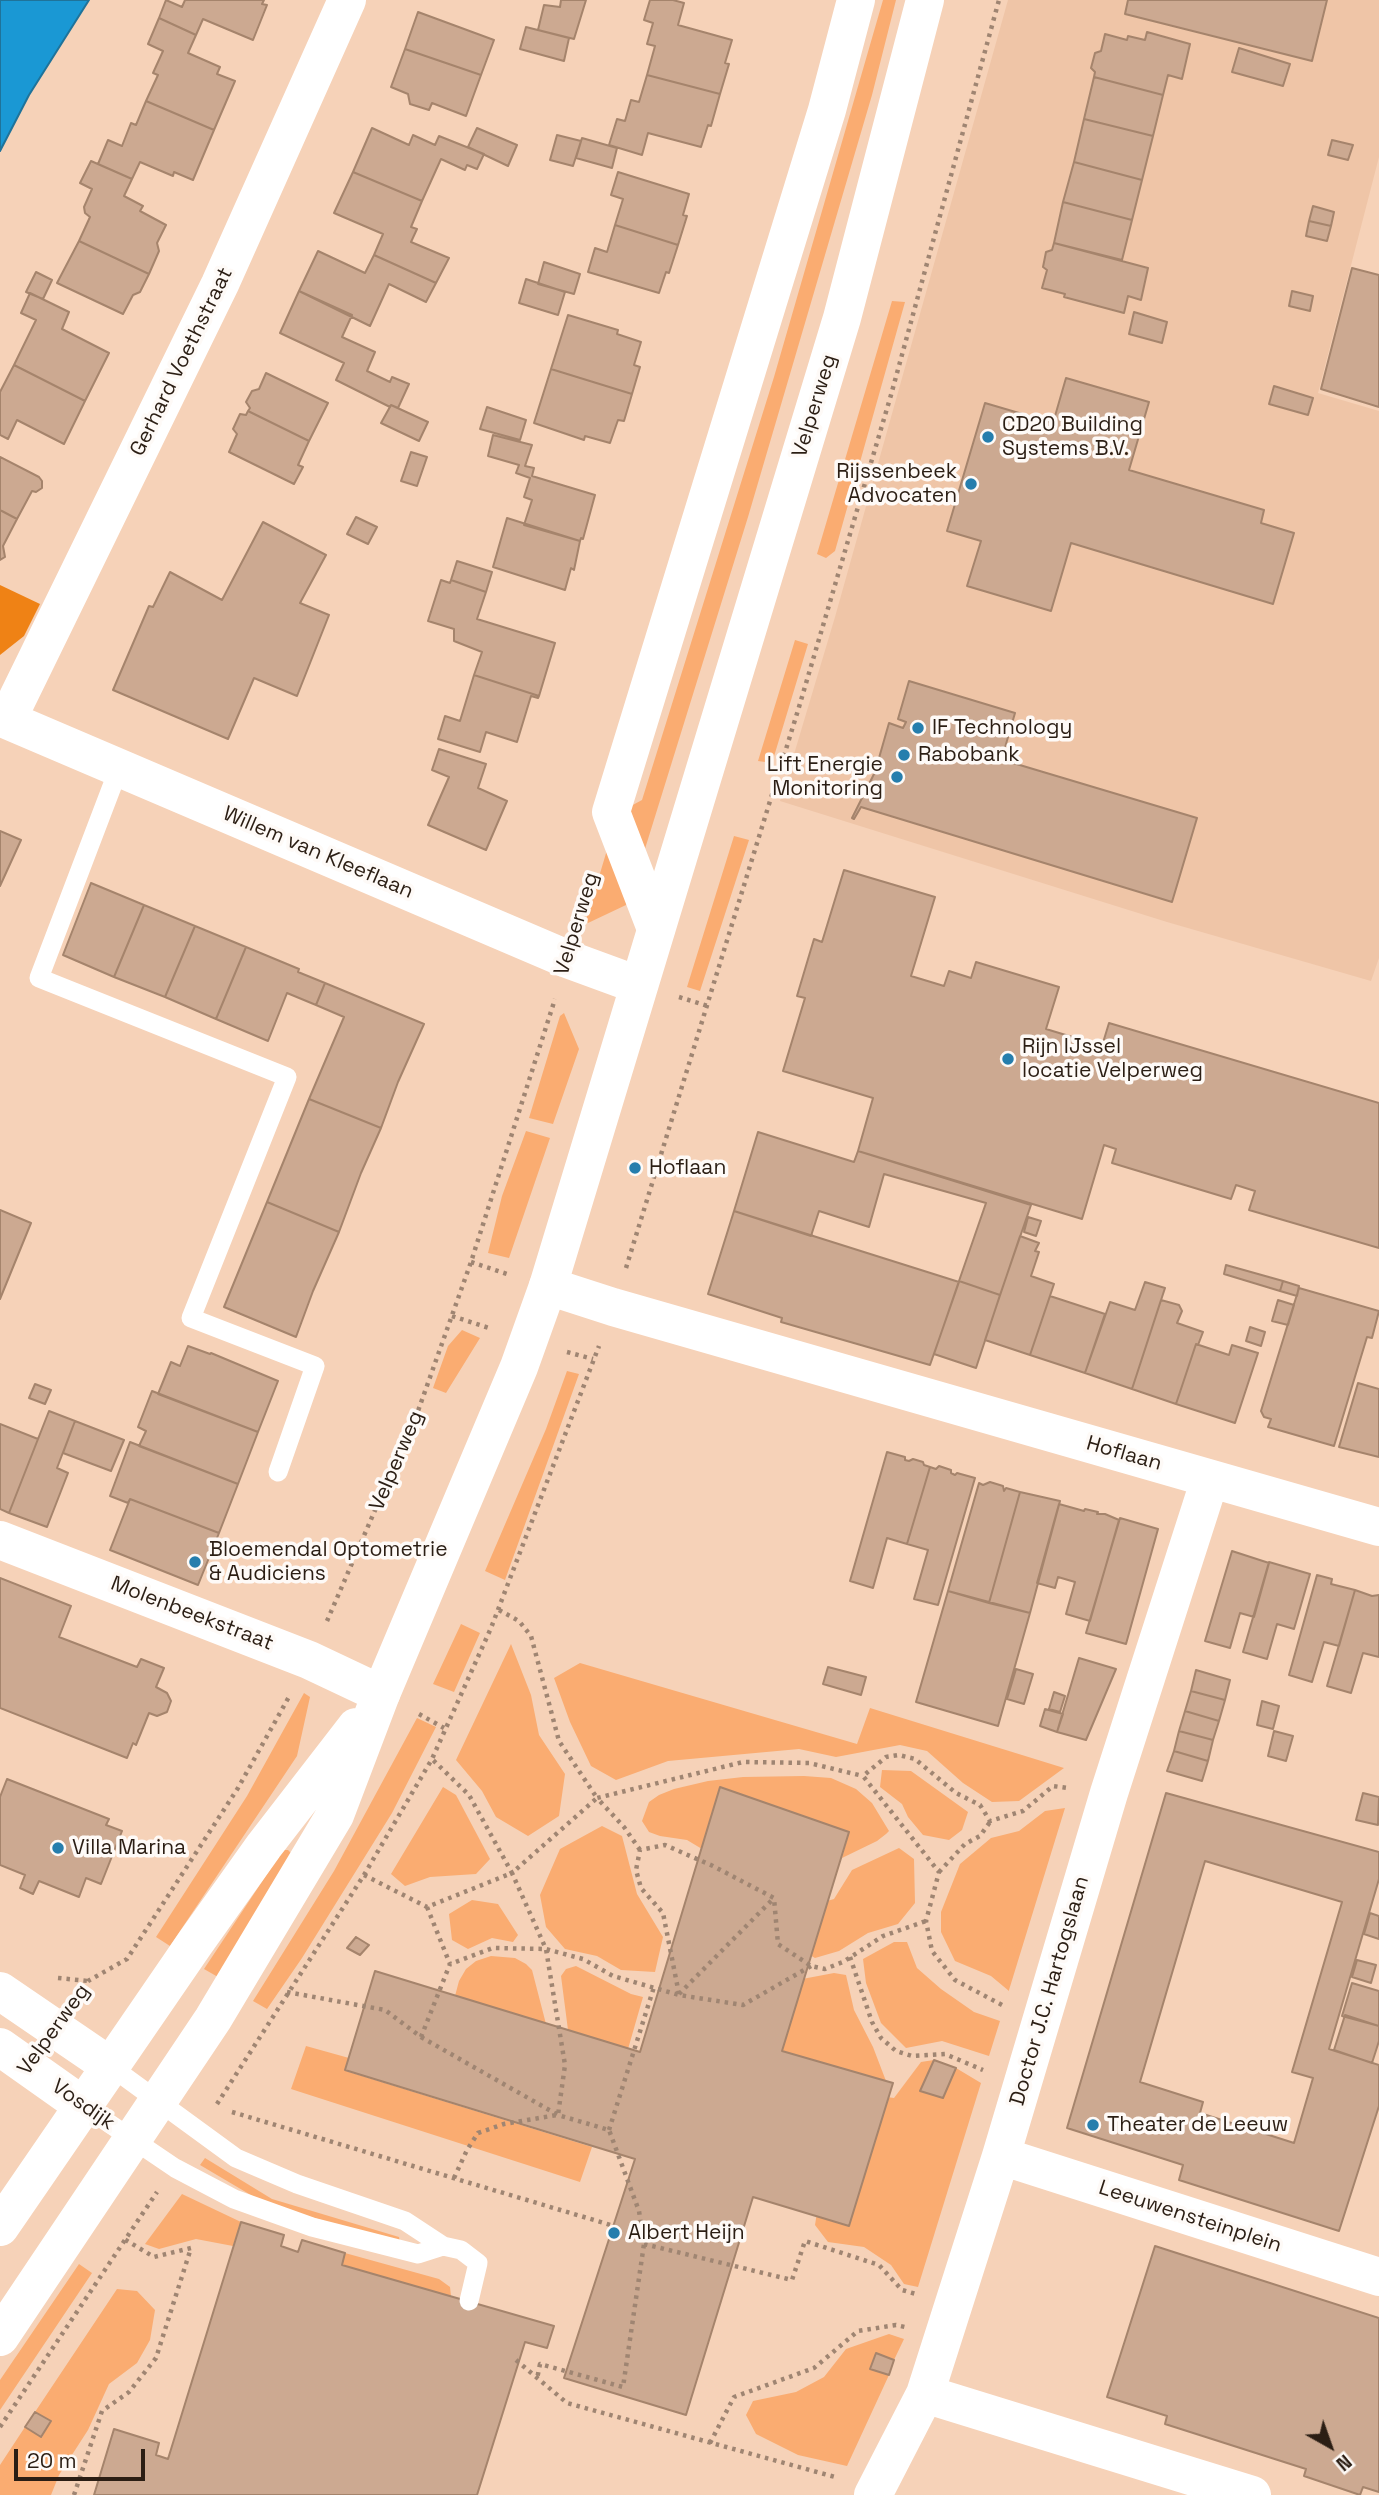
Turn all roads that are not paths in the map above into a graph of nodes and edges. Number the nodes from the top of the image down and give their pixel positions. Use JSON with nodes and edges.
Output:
{"nodes":[{"id":1,"x":347,"y":0,"type":"edge"},
{"id":2,"x":856,"y":0,"type":"edge"},
{"id":3,"x":925,"y":0,"type":"edge"},
{"id":4,"x":3,"y":719,"type":"edge"},
{"id":5,"x":119,"y":768,"type":"junction"},
{"id":6,"x":656,"y":929,"type":"junction"},
{"id":7,"x":638,"y":985,"type":"junction"},
{"id":8,"x":548,"y":1286,"type":"junction"},
{"id":9,"x":278,"y":1472,"type":"dead end"},
{"id":10,"x":1210,"y":1479,"type":"junction"},
{"id":11,"x":1379,"y":1527,"type":"edge"},
{"id":12,"x":0,"y":1540,"type":"edge"},
{"id":13,"x":381,"y":1695,"type":"junction"},
{"id":14,"x":0,"y":1991,"type":"edge"},
{"id":15,"x":0,"y":2047,"type":"edge"},
{"id":16,"x":110,"y":2066,"type":"junction"},
{"id":17,"x":157,"y":2101,"type":"junction"},
{"id":18,"x":82,"y":2105,"type":"junction"},
{"id":19,"x":132,"y":2139,"type":"junction"},
{"id":20,"x":1001,"y":2156,"type":"junction"},
{"id":21,"x":0,"y":2227,"type":"edge"},
{"id":22,"x":443,"y":2246,"type":"junction"},
{"id":23,"x":1379,"y":2277,"type":"edge"},
{"id":24,"x":469,"y":2301,"type":"dead end"},
{"id":25,"x":0,"y":2337,"type":"edge"},
{"id":26,"x":925,"y":2394,"type":"junction"},
{"id":27,"x":875,"y":2492,"type":"edge"},
{"id":28,"x":1252,"y":2495,"type":"edge"}],
"edges":[{"from":1,"to":4,"type":"street","name":"Gerhard Voethstraat"},
{"from":2,"to":6,"type":"street","name":"Velperweg"},
{"from":3,"to":6,"type":"street","name":"Velperweg"},
{"from":4,"to":5,"type":"street","name":"Willem van Kleeflaan"},
{"from":5,"to":7,"type":"street","name":"Willem van Kleeflaan"},
{"from":5,"to":9,"type":"lane"},
{"from":6,"to":7,"type":"street","name":"Velperweg"},
{"from":7,"to":8,"type":"street","name":"Velperweg"},
{"from":8,"to":10,"type":"street","name":"Hoflaan"},
{"from":8,"to":13,"type":"street","name":"Velperweg"},
{"from":10,"to":11,"type":"street","name":"Hoflaan"},
{"from":10,"to":20,"type":"street","name":"Doctor J.C. Hartogslaan"},
{"from":12,"to":13,"type":"street","name":"Molenbeekstraat"},
{"from":13,"to":16,"type":"street","name":"Velperweg"},
{"from":13,"to":17,"type":"street","name":"Velperweg"},
{"from":14,"to":16,"type":"street"},
{"from":15,"to":18,"type":"street","name":"Vosdijk"},
{"from":16,"to":17,"type":"lane"},
{"from":16,"to":18,"type":"street","name":"Velperweg"},
{"from":17,"to":19,"type":"street","name":"Velperweg"},
{"from":17,"to":22,"type":"lane"},
{"from":18,"to":19,"type":"lane","name":"Vosdijk"},
{"from":18,"to":21,"type":"street","name":"Velperweg"},
{"from":19,"to":22,"type":"lane"},
{"from":19,"to":25,"type":"street","name":"Velperweg"},
{"from":20,"to":23,"type":"street","name":"Leeuwensteinplein"},
{"from":20,"to":26,"type":"street","name":"Doctor J.C. Hartogslaan"},
{"from":22,"to":24,"type":"lane"},
{"from":26,"to":27,"type":"street","name":"Doctor J.C. Hartogslaan"},
{"from":26,"to":28,"type":"street"}]}
